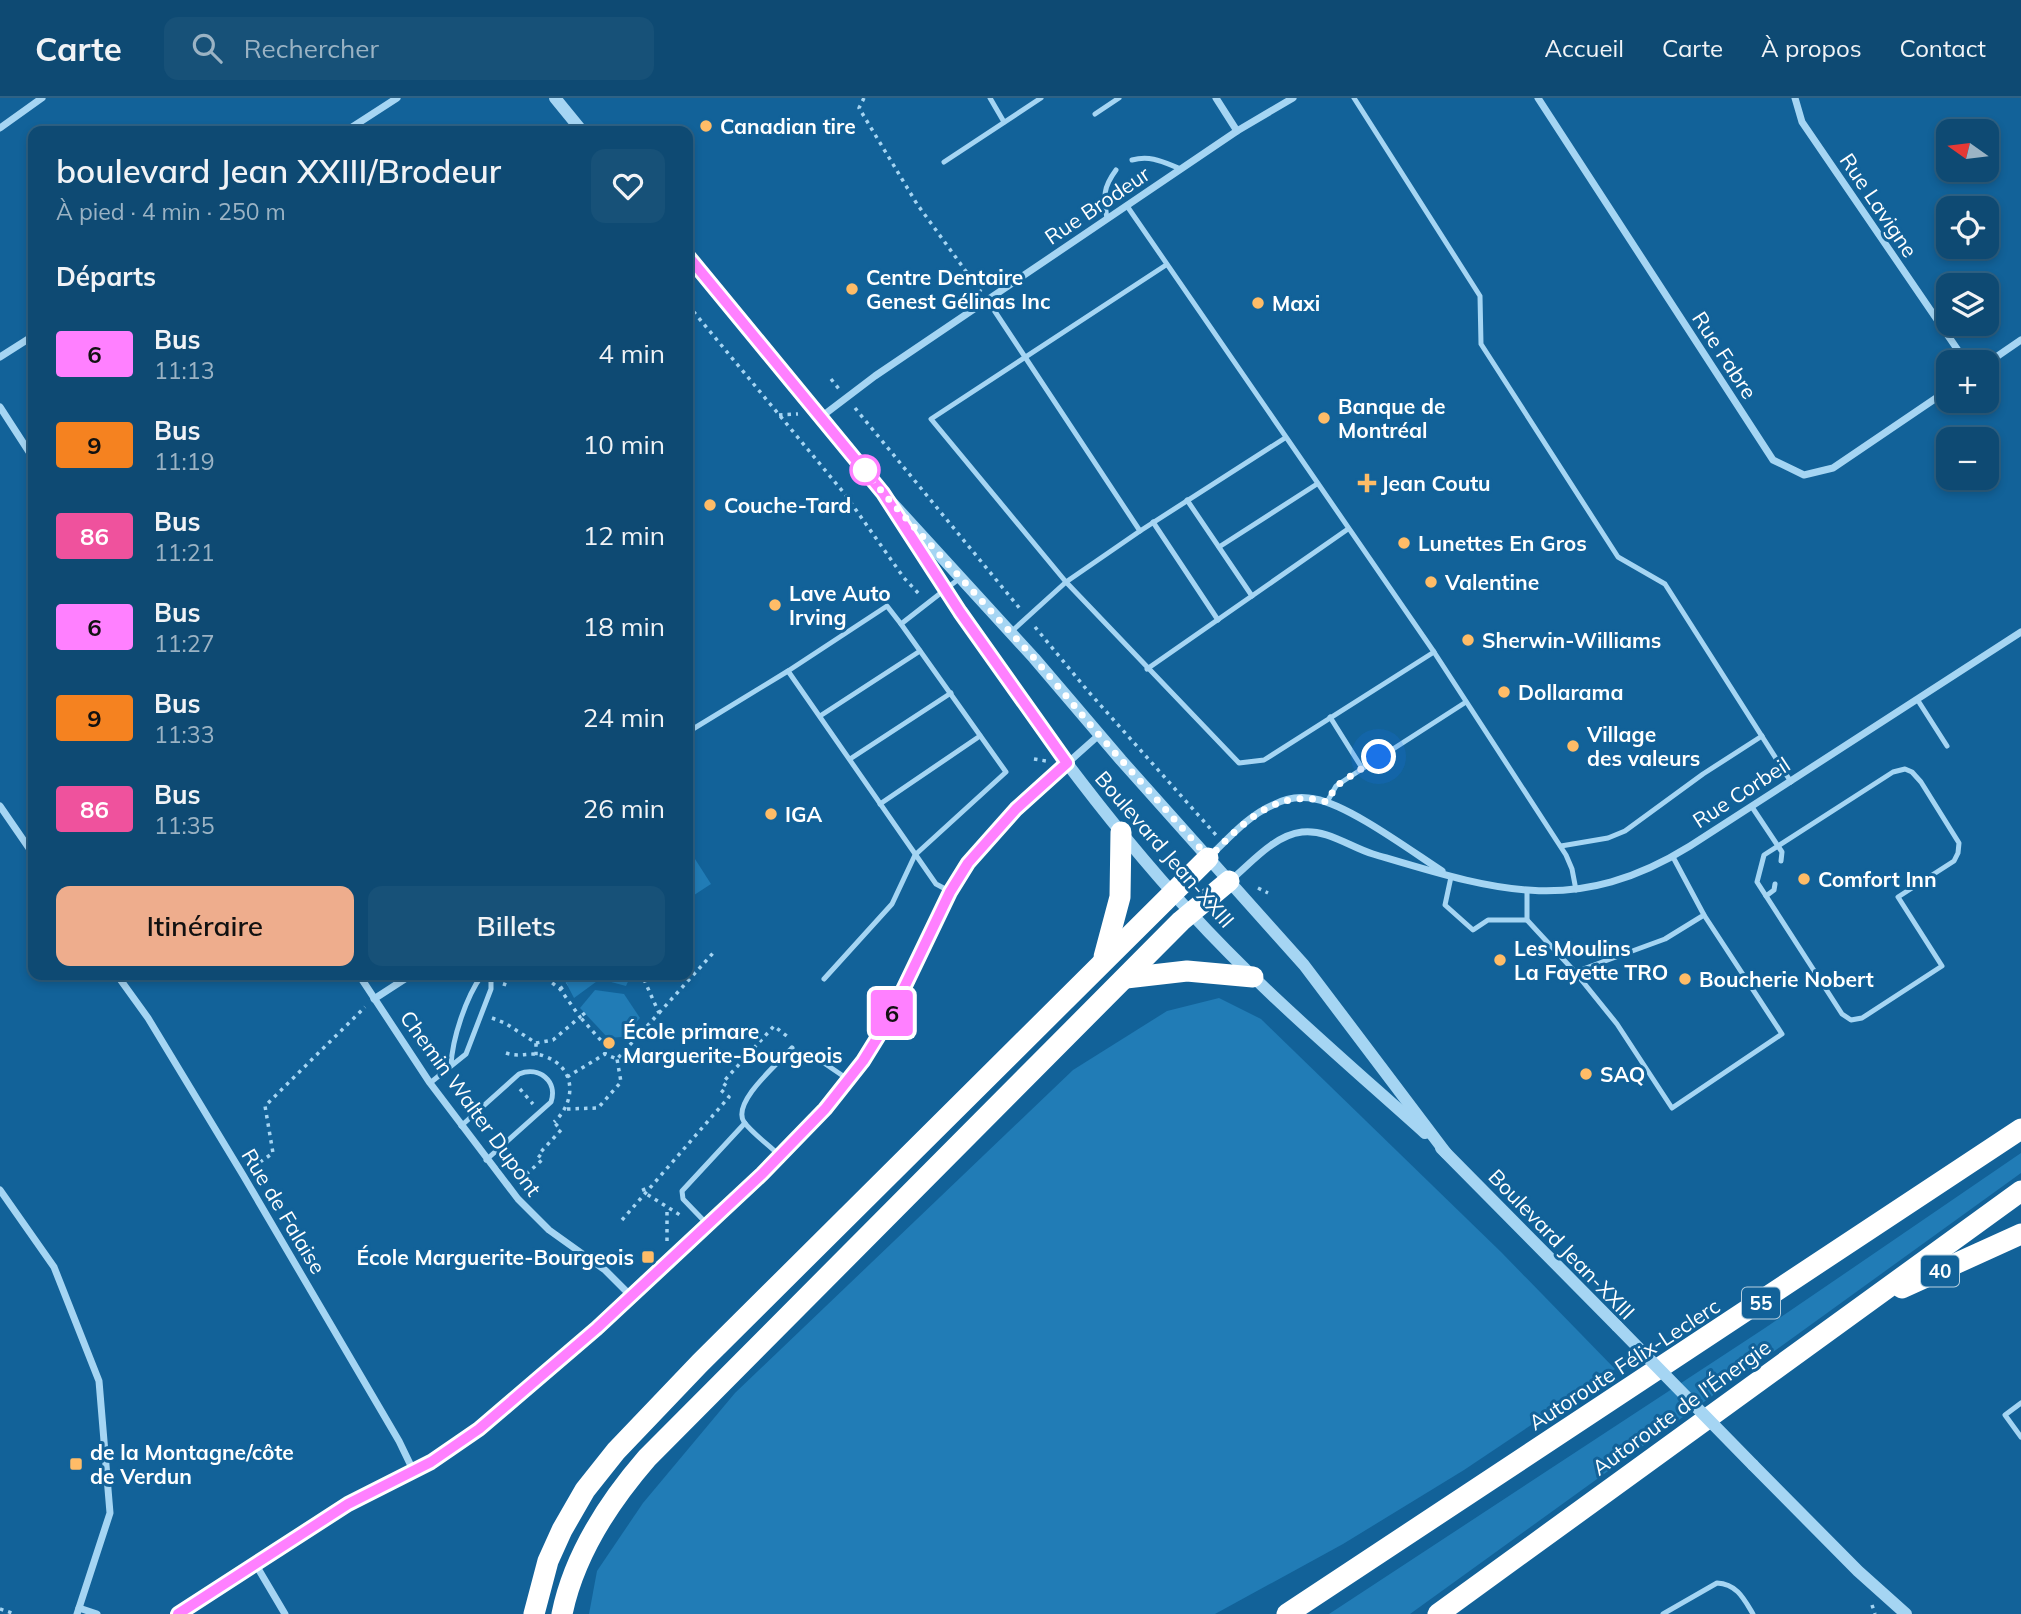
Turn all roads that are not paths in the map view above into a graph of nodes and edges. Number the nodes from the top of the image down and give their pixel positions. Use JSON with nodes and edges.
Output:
{"nodes":[{"id":1,"x":42,"y":98,"type":"edge"},
{"id":2,"x":397,"y":98,"type":"edge"},
{"id":3,"x":990,"y":98,"type":"edge"},
{"id":4,"x":1041,"y":98,"type":"edge"},
{"id":5,"x":1119,"y":98,"type":"edge"},
{"id":6,"x":1216,"y":98,"type":"edge"},
{"id":7,"x":1293,"y":98,"type":"edge"},
{"id":8,"x":1354,"y":98,"type":"edge"},
{"id":9,"x":1538,"y":98,"type":"edge"},
{"id":10,"x":1795,"y":98,"type":"edge"},
{"id":11,"x":560,"y":100,"type":"edge"},
{"id":12,"x":1095,"y":114,"type":"dead end"},
{"id":13,"x":1004,"y":122,"type":"junction"},
{"id":14,"x":354,"y":126,"type":"edge"},
{"id":15,"x":578,"y":126,"type":"edge"},
{"id":16,"x":0,"y":128,"type":"edge"},
{"id":17,"x":1237,"y":131,"type":"junction"},
{"id":18,"x":1132,"y":160,"type":"dead end"},
{"id":19,"x":944,"y":162,"type":"dead end"},
{"id":20,"x":1181,"y":169,"type":"junction"},
{"id":21,"x":1116,"y":170,"type":"dead end"},
{"id":22,"x":1127,"y":206,"type":"junction"},
{"id":23,"x":1107,"y":219,"type":"junction"},
{"id":24,"x":693,"y":262,"type":"edge"},
{"id":25,"x":1166,"y":265,"type":"junction"},
{"id":26,"x":988,"y":300,"type":"junction"},
{"id":27,"x":28,"y":339,"type":"edge"},
{"id":28,"x":2021,"y":340,"type":"edge"},
{"id":29,"x":1958,"y":350,"type":"edge"},
{"id":30,"x":1999,"y":355,"type":"edge"},
{"id":31,"x":0,"y":357,"type":"edge"},
{"id":32,"x":1025,"y":357,"type":"junction"},
{"id":33,"x":1936,"y":398,"type":"edge"},
{"id":34,"x":0,"y":407,"type":"edge"},
{"id":35,"x":821,"y":417,"type":"junction"},
{"id":36,"x":1285,"y":438,"type":"junction"},
{"id":37,"x":28,"y":450,"type":"edge"},
{"id":38,"x":1317,"y":484,"type":"junction"},
{"id":39,"x":883,"y":493,"type":"junction"},
{"id":40,"x":1187,"y":500,"type":"junction"},
{"id":41,"x":1153,"y":522,"type":"junction"},
{"id":42,"x":1348,"y":529,"type":"junction"},
{"id":43,"x":1140,"y":531,"type":"junction"},
{"id":44,"x":1219,"y":547,"type":"junction"},
{"id":45,"x":960,"y":578,"type":"junction"},
{"id":46,"x":1066,"y":582,"type":"junction"},
{"id":47,"x":944,"y":589,"type":"junction"},
{"id":48,"x":1252,"y":596,"type":"junction"},
{"id":49,"x":1218,"y":620,"type":"junction"},
{"id":50,"x":901,"y":624,"type":"junction"},
{"id":51,"x":1010,"y":632,"type":"junction"},
{"id":52,"x":2021,"y":632,"type":"edge"},
{"id":53,"x":920,"y":651,"type":"junction"},
{"id":54,"x":1434,"y":652,"type":"junction"},
{"id":55,"x":1147,"y":669,"type":"junction"},
{"id":56,"x":788,"y":671,"type":"junction"},
{"id":57,"x":951,"y":693,"type":"junction"},
{"id":58,"x":1917,"y":699,"type":"junction"},
{"id":59,"x":1466,"y":702,"type":"junction"},
{"id":60,"x":820,"y":716,"type":"junction"},
{"id":61,"x":1330,"y":716,"type":"junction"},
{"id":62,"x":693,"y":729,"type":"edge"},
{"id":63,"x":1099,"y":735,"type":"junction"},
{"id":64,"x":981,"y":736,"type":"junction"},
{"id":65,"x":1762,"y":736,"type":"junction"},
{"id":66,"x":1947,"y":746,"type":"dead end"},
{"id":67,"x":850,"y":760,"type":"junction"},
{"id":68,"x":1067,"y":763,"type":"junction"},
{"id":69,"x":1362,"y":768,"type":"junction"},
{"id":70,"x":1791,"y":782,"type":"junction"},
{"id":71,"x":1327,"y":802,"type":"junction"},
{"id":72,"x":880,"y":804,"type":"junction"},
{"id":73,"x":0,"y":806,"type":"edge"},
{"id":74,"x":1752,"y":807,"type":"junction"},
{"id":75,"x":1121,"y":832,"type":"junction"},
{"id":76,"x":1777,"y":845,"type":"junction"},
{"id":77,"x":1561,"y":846,"type":"junction"},
{"id":78,"x":28,"y":847,"type":"edge"},
{"id":79,"x":915,"y":855,"type":"junction"},
{"id":80,"x":1673,"y":857,"type":"junction"},
{"id":81,"x":1209,"y":858,"type":"junction"},
{"id":82,"x":1780,"y":860,"type":"dead end"},
{"id":83,"x":1451,"y":877,"type":"junction"},
{"id":84,"x":1229,"y":881,"type":"junction"},
{"id":85,"x":1775,"y":884,"type":"dead end"},
{"id":86,"x":1576,"y":890,"type":"junction"},
{"id":87,"x":1527,"y":891,"type":"junction"},
{"id":88,"x":950,"y":892,"type":"junction"},
{"id":89,"x":1173,"y":892,"type":"junction"},
{"id":90,"x":1766,"y":896,"type":"junction"},
{"id":91,"x":1191,"y":913,"type":"junction"},
{"id":92,"x":1704,"y":915,"type":"junction"},
{"id":93,"x":1527,"y":920,"type":"junction"},
{"id":94,"x":1104,"y":960,"type":"junction"},
{"id":95,"x":1575,"y":972,"type":"junction"},
{"id":96,"x":1253,"y":976,"type":"junction"},
{"id":97,"x":1126,"y":978,"type":"junction"},
{"id":98,"x":824,"y":979,"type":"dead end"},
{"id":99,"x":121,"y":980,"type":"edge"},
{"id":100,"x":362,"y":980,"type":"edge"},
{"id":101,"x":403,"y":980,"type":"edge"},
{"id":102,"x":478,"y":980,"type":"edge"},
{"id":103,"x":491,"y":980,"type":"edge"},
{"id":104,"x":374,"y":999,"type":"junction"},
{"id":105,"x":792,"y":1048,"type":"dead end"},
{"id":106,"x":824,"y":1063,"type":"dead end"},
{"id":107,"x":451,"y":1066,"type":"junction"},
{"id":108,"x":849,"y":1080,"type":"junction"},
{"id":109,"x":430,"y":1083,"type":"junction"},
{"id":110,"x":745,"y":1122,"type":"junction"},
{"id":111,"x":461,"y":1126,"type":"junction"},
{"id":112,"x":2021,"y":1129,"type":"edge"},
{"id":113,"x":1446,"y":1153,"type":"junction"},
{"id":114,"x":780,"y":1156,"type":"junction"},
{"id":115,"x":486,"y":1160,"type":"junction"},
{"id":116,"x":0,"y":1190,"type":"edge"},
{"id":117,"x":2021,"y":1191,"type":"edge"},
{"id":118,"x":708,"y":1225,"type":"junction"},
{"id":119,"x":2021,"y":1234,"type":"edge"},
{"id":120,"x":631,"y":1296,"type":"junction"},
{"id":121,"x":1859,"y":1308,"type":"junction"},
{"id":122,"x":2021,"y":1404,"type":"edge"},
{"id":123,"x":2021,"y":1437,"type":"edge"},
{"id":124,"x":413,"y":1470,"type":"junction"},
{"id":125,"x":256,"y":1565,"type":"junction"},
{"id":126,"x":1858,"y":1571,"type":"junction"},
{"id":127,"x":78,"y":1611,"type":"edge"},
{"id":128,"x":97,"y":1614,"type":"edge"},
{"id":129,"x":178,"y":1614,"type":"edge"},
{"id":130,"x":285,"y":1614,"type":"edge"},
{"id":131,"x":534,"y":1614,"type":"edge"},
{"id":132,"x":562,"y":1614,"type":"edge"},
{"id":133,"x":1287,"y":1614,"type":"edge"},
{"id":134,"x":1438,"y":1614,"type":"edge"},
{"id":135,"x":1663,"y":1614,"type":"edge"},
{"id":136,"x":1753,"y":1614,"type":"edge"},
{"id":137,"x":1894,"y":1614,"type":"edge"},
{"id":138,"x":1906,"y":1614,"type":"edge"}],
"edges":[{"from":1,"to":16,"type":"street"},
{"from":2,"to":14,"type":"street"},
{"from":3,"to":13,"type":"lane"},
{"from":4,"to":13,"type":"lane"},
{"from":5,"to":12,"type":"lane"},
{"from":6,"to":17,"type":"street"},
{"from":7,"to":17,"type":"street","name":"Rue Brodeur"},
{"from":8,"to":65,"type":"lane"},
{"from":9,"to":33,"type":"street","name":"Rue Fabre"},
{"from":10,"to":29,"type":"street","name":"Rue Lavigne"},
{"from":11,"to":15,"type":"street"},
{"from":13,"to":19,"type":"lane"},
{"from":17,"to":20,"type":"street","name":"Rue Brodeur"},
{"from":18,"to":20,"type":"lane"},
{"from":20,"to":22,"type":"street","name":"Rue Brodeur"},
{"from":21,"to":23,"type":"lane"},
{"from":22,"to":23,"type":"street","name":"Rue Brodeur"},
{"from":22,"to":25,"type":"lane"},
{"from":23,"to":26,"type":"street","name":"Rue Brodeur"},
{"from":24,"to":35,"type":"street","name":"Boulevard Jean-XXIII"},
{"from":25,"to":32,"type":"lane"},
{"from":25,"to":36,"type":"lane"},
{"from":26,"to":32,"type":"lane"},
{"from":26,"to":35,"type":"street","name":"Rue Brodeur"},
{"from":27,"to":31,"type":"street"},
{"from":28,"to":30,"type":"street"},
{"from":32,"to":43,"type":"lane"},
{"from":32,"to":46,"type":"lane"},
{"from":34,"to":37,"type":"street"},
{"from":35,"to":39,"type":"street","name":"Boulevard Jean-XXIII"},
{"from":36,"to":38,"type":"lane"},
{"from":36,"to":40,"type":"lane"},
{"from":38,"to":42,"type":"lane"},
{"from":38,"to":44,"type":"lane"},
{"from":39,"to":45,"type":"street","name":"Boulevard Jean-XXIII"},
{"from":39,"to":47,"type":"street","name":"Boulevard Jean-XXIII"},
{"from":40,"to":41,"type":"lane"},
{"from":40,"to":44,"type":"lane"},
{"from":41,"to":43,"type":"lane"},
{"from":41,"to":49,"type":"lane"},
{"from":42,"to":48,"type":"lane"},
{"from":42,"to":54,"type":"lane"},
{"from":43,"to":46,"type":"lane"},
{"from":44,"to":48,"type":"lane"},
{"from":45,"to":47,"type":"lane"},
{"from":45,"to":51,"type":"street","name":"Boulevard Jean-XXIII"},
{"from":46,"to":51,"type":"lane"},
{"from":46,"to":55,"type":"lane"},
{"from":47,"to":50,"type":"lane"},
{"from":47,"to":68,"type":"street","name":"Boulevard Jean-XXIII"},
{"from":48,"to":49,"type":"lane"},
{"from":49,"to":55,"type":"lane"},
{"from":50,"to":53,"type":"lane"},
{"from":50,"to":56,"type":"lane"},
{"from":51,"to":63,"type":"street","name":"Boulevard Jean-XXIII"},
{"from":52,"to":58,"type":"street","name":"Rue Corbeil"},
{"from":53,"to":57,"type":"lane"},
{"from":53,"to":60,"type":"lane"},
{"from":54,"to":59,"type":"lane"},
{"from":54,"to":61,"type":"lane"},
{"from":55,"to":61,"type":"lane"},
{"from":56,"to":60,"type":"lane"},
{"from":56,"to":62,"type":"lane"},
{"from":57,"to":64,"type":"lane"},
{"from":57,"to":67,"type":"lane"},
{"from":58,"to":66,"type":"lane"},
{"from":58,"to":70,"type":"street","name":"Rue Corbeil"},
{"from":59,"to":69,"type":"lane"},
{"from":59,"to":77,"type":"lane"},
{"from":60,"to":67,"type":"lane"},
{"from":61,"to":69,"type":"lane"},
{"from":63,"to":68,"type":"street"},
{"from":63,"to":81,"type":"street","name":"Boulevard Jean-XXIII"},
{"from":64,"to":72,"type":"lane"},
{"from":64,"to":79,"type":"lane"},
{"from":65,"to":70,"type":"lane"},
{"from":65,"to":77,"type":"lane"},
{"from":67,"to":72,"type":"lane"},
{"from":68,"to":75,"type":"street","name":"Boulevard Jean-XXIII"},
{"from":68,"to":88,"type":"street"},
{"from":69,"to":71,"type":"lane"},
{"from":70,"to":74,"type":"street","name":"Rue Corbeil"},
{"from":71,"to":81,"type":"street","name":"Rue Corbeil"},
{"from":71,"to":83,"type":"street","name":"Rue Corbeil"},
{"from":72,"to":79,"type":"lane"},
{"from":73,"to":78,"type":"street"},
{"from":74,"to":76,"type":"lane"},
{"from":74,"to":80,"type":"street","name":"Rue Corbeil"},
{"from":75,"to":89,"type":"street","name":"Boulevard Jean-XXIII"},
{"from":75,"to":94,"type":"highway"},
{"from":76,"to":82,"type":"lane"},
{"from":76,"to":90,"type":"lane"},
{"from":76,"to":90,"type":"lane"},
{"from":77,"to":86,"type":"lane"},
{"from":79,"to":88,"type":"lane"},
{"from":79,"to":98,"type":"lane"},
{"from":80,"to":86,"type":"street","name":"Rue Corbeil"},
{"from":80,"to":92,"type":"lane"},
{"from":81,"to":84,"type":"street","name":"Boulevard Jean-XXIII"},
{"from":81,"to":89,"type":"highway"},
{"from":83,"to":84,"type":"street","name":"Rue Corbeil"},
{"from":83,"to":87,"type":"street","name":"Rue Corbeil"},
{"from":83,"to":93,"type":"lane"},
{"from":84,"to":91,"type":"highway"},
{"from":84,"to":113,"type":"street","name":"Boulevard Jean-XXIII"},
{"from":85,"to":90,"type":"lane"},
{"from":86,"to":87,"type":"street","name":"Rue Corbeil"},
{"from":87,"to":93,"type":"lane"},
{"from":88,"to":108,"type":"street"},
{"from":89,"to":91,"type":"street","name":"Boulevard Jean-XXIII"},
{"from":89,"to":94,"type":"highway"},
{"from":91,"to":96,"type":"street","name":"Boulevard Jean-XXIII"},
{"from":91,"to":97,"type":"highway"},
{"from":92,"to":95,"type":"lane"},
{"from":92,"to":95,"type":"lane"},
{"from":93,"to":95,"type":"lane"},
{"from":94,"to":131,"type":"highway"},
{"from":96,"to":97,"type":"highway"},
{"from":96,"to":113,"type":"street","name":"Boulevard Jean-XXIII"},
{"from":97,"to":132,"type":"highway"},
{"from":99,"to":124,"type":"street","name":"Rue de Falaise"},
{"from":100,"to":104,"type":"street","name":"Chemin Walter Dupont"},
{"from":101,"to":104,"type":"street"},
{"from":102,"to":107,"type":"lane"},
{"from":103,"to":107,"type":"lane"},
{"from":104,"to":109,"type":"street","name":"Chemin Walter Dupont"},
{"from":105,"to":110,"type":"lane"},
{"from":106,"to":108,"type":"lane"},
{"from":107,"to":109,"type":"lane"},
{"from":108,"to":114,"type":"street"},
{"from":109,"to":111,"type":"street","name":"Chemin Walter Dupont"},
{"from":110,"to":114,"type":"lane"},
{"from":110,"to":118,"type":"lane"},
{"from":111,"to":115,"type":"street","name":"Chemin Walter Dupont"},
{"from":111,"to":115,"type":"lane"},
{"from":112,"to":133,"type":"highway","name":"Autoroute Félix-Leclerc","number":"55"},
{"from":113,"to":126,"type":"street","name":"Boulevard Jean-XXIII","bridge":true},
{"from":114,"to":118,"type":"street"},
{"from":115,"to":120,"type":"street","name":"Chemin Walter Dupont"},
{"from":116,"to":127,"type":"street"},
{"from":117,"to":121,"type":"highway","name":"Autoroute de l'Énergie"},
{"from":118,"to":120,"type":"street"},
{"from":119,"to":121,"type":"highway","number":"40"},
{"from":120,"to":124,"type":"street"},
{"from":121,"to":134,"type":"highway","name":"Autoroute de l'Énergie"},
{"from":122,"to":123,"type":"lane"},
{"from":124,"to":125,"type":"street"},
{"from":125,"to":129,"type":"street"},
{"from":125,"to":130,"type":"street"},
{"from":126,"to":137,"type":"street","name":"Boulevard Jean-XXIII"},
{"from":126,"to":138,"type":"street","name":"Boulevard Jean-XXIII"},
{"from":127,"to":128,"type":"street"},
{"from":135,"to":136,"type":"lane"}]}
